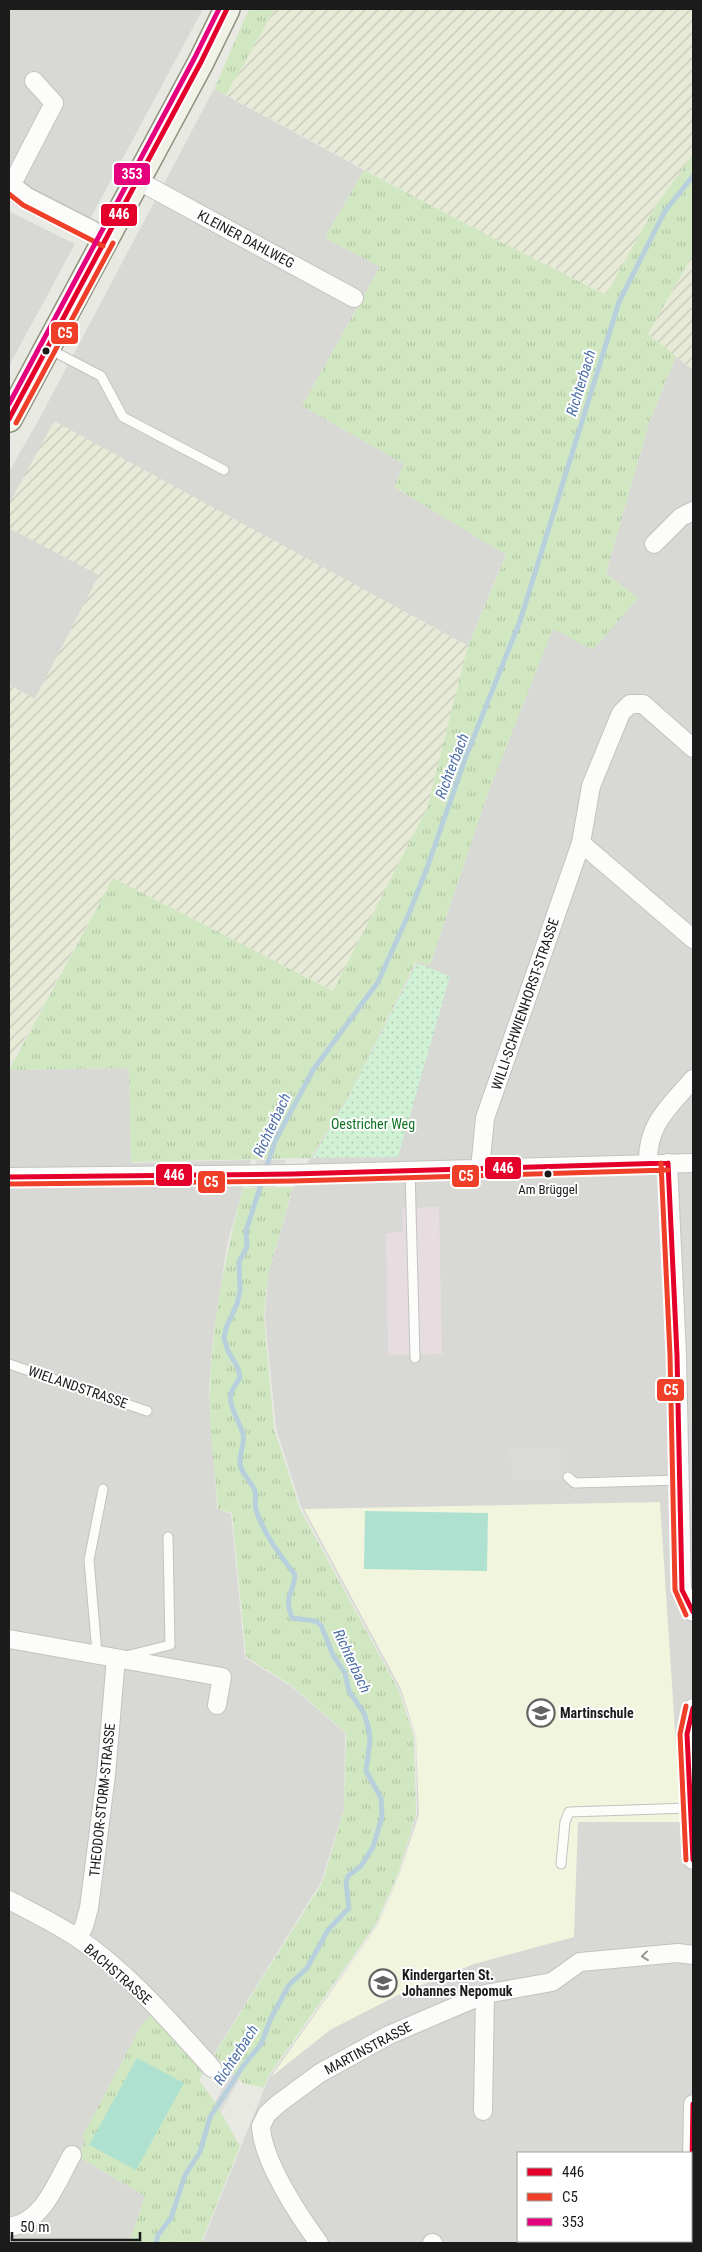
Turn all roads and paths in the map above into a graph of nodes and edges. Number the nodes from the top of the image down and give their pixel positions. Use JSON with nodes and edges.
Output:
{"nodes":[{"id":1,"x":227,"y":9,"type":"edge"},
{"id":2,"x":34,"y":81,"type":"dead end"},
{"id":3,"x":137,"y":180,"type":"junction"},
{"id":4,"x":10,"y":186,"type":"edge"},
{"id":5,"x":106,"y":239,"type":"junction"},
{"id":6,"x":354,"y":298,"type":"dead end"},
{"id":7,"x":47,"y":348,"type":"junction"},
{"id":8,"x":9,"y":419,"type":"edge"},
{"id":9,"x":224,"y":470,"type":"dead end"},
{"id":10,"x":693,"y":511,"type":"edge"},
{"id":11,"x":654,"y":544,"type":"dead end"},
{"id":12,"x":693,"y":748,"type":"edge"},
{"id":13,"x":581,"y":843,"type":"junction"},
{"id":14,"x":693,"y":939,"type":"edge"},
{"id":15,"x":693,"y":1079,"type":"edge"},
{"id":16,"x":668,"y":1162,"type":"junction"},
{"id":17,"x":648,"y":1163,"type":"junction"},
{"id":18,"x":693,"y":1163,"type":"edge"},
{"id":19,"x":480,"y":1169,"type":"junction"},
{"id":20,"x":410,"y":1170,"type":"junction"},
{"id":21,"x":9,"y":1177,"type":"edge"},
{"id":22,"x":415,"y":1358,"type":"dead end"},
{"id":23,"x":9,"y":1364,"type":"edge"},
{"id":24,"x":147,"y":1411,"type":"dead end"},
{"id":25,"x":568,"y":1477,"type":"dead end"},
{"id":26,"x":684,"y":1486,"type":"edge"},
{"id":27,"x":103,"y":1489,"type":"dead end"},
{"id":28,"x":168,"y":1537,"type":"dead end"},
{"id":29,"x":693,"y":1612,"type":"edge"},
{"id":30,"x":9,"y":1639,"type":"edge"},
{"id":31,"x":97,"y":1653,"type":"junction"},
{"id":32,"x":116,"y":1658,"type":"junction"},
{"id":33,"x":217,"y":1705,"type":"dead end"},
{"id":34,"x":693,"y":1710,"type":"edge"},
{"id":35,"x":690,"y":1808,"type":"junction"},
{"id":36,"x":693,"y":1858,"type":"edge"},
{"id":37,"x":561,"y":1864,"type":"dead end"},
{"id":38,"x":9,"y":1900,"type":"edge"},
{"id":39,"x":78,"y":1938,"type":"junction"},
{"id":40,"x":693,"y":1955,"type":"edge"},
{"id":41,"x":485,"y":1994,"type":"junction"},
{"id":42,"x":212,"y":2068,"type":"dead end"},
{"id":43,"x":693,"y":2104,"type":"edge"},
{"id":44,"x":482,"y":2111,"type":"dead end"},
{"id":45,"x":692,"y":2152,"type":"edge"},
{"id":46,"x":72,"y":2155,"type":"dead end"},
{"id":47,"x":11,"y":2232,"type":"edge"},
{"id":48,"x":319,"y":2243,"type":"edge"}],
"edges":[{"from":1,"to":3,"type":"main road"},
{"from":2,"to":4,"type":"street"},
{"from":3,"to":5,"type":"main road"},
{"from":3,"to":6,"type":"street","name":"KLEINER DAHLWEG"},
{"from":4,"to":5,"type":"street"},
{"from":5,"to":7,"type":"main road"},
{"from":7,"to":8,"type":"main road"},
{"from":7,"to":9,"type":"lane"},
{"from":10,"to":11,"type":"street"},
{"from":12,"to":13,"type":"street","name":"WILLI-SCHWIENHORST-STRASSE"},
{"from":13,"to":14,"type":"street"},
{"from":13,"to":19,"type":"street","name":"WILLI-SCHWIENHORST-STRASSE"},
{"from":15,"to":17,"type":"street"},
{"from":16,"to":17,"type":"street"},
{"from":16,"to":18,"type":"street"},
{"from":16,"to":26,"type":"street"},
{"from":17,"to":19,"type":"street"},
{"from":19,"to":20,"type":"street"},
{"from":20,"to":21,"type":"street"},
{"from":20,"to":22,"type":"lane"},
{"from":23,"to":24,"type":"lane","name":"WIELANDSTRASSE"},
{"from":25,"to":26,"type":"lane"},
{"from":26,"to":29,"type":"street"},
{"from":27,"to":31,"type":"lane"},
{"from":28,"to":32,"type":"lane"},
{"from":30,"to":31,"type":"street"},
{"from":31,"to":32,"type":"street"},
{"from":32,"to":33,"type":"street"},
{"from":32,"to":39,"type":"street","name":"THEODOR-STORM-STRASSE"},
{"from":34,"to":35,"type":"street"},
{"from":35,"to":36,"type":"street"},
{"from":35,"to":37,"type":"lane"},
{"from":38,"to":39,"type":"street","name":"BACHSTRASSE"},
{"from":39,"to":42,"type":"street","name":"BACHSTRASSE"},
{"from":40,"to":41,"type":"street","name":"MARTINSTRASSE","one_way":true},
{"from":41,"to":44,"type":"street"},
{"from":41,"to":48,"type":"street","name":"MARTINSTRASSE"},
{"from":43,"to":45,"type":"street"},
{"from":46,"to":47,"type":"street"}]}
